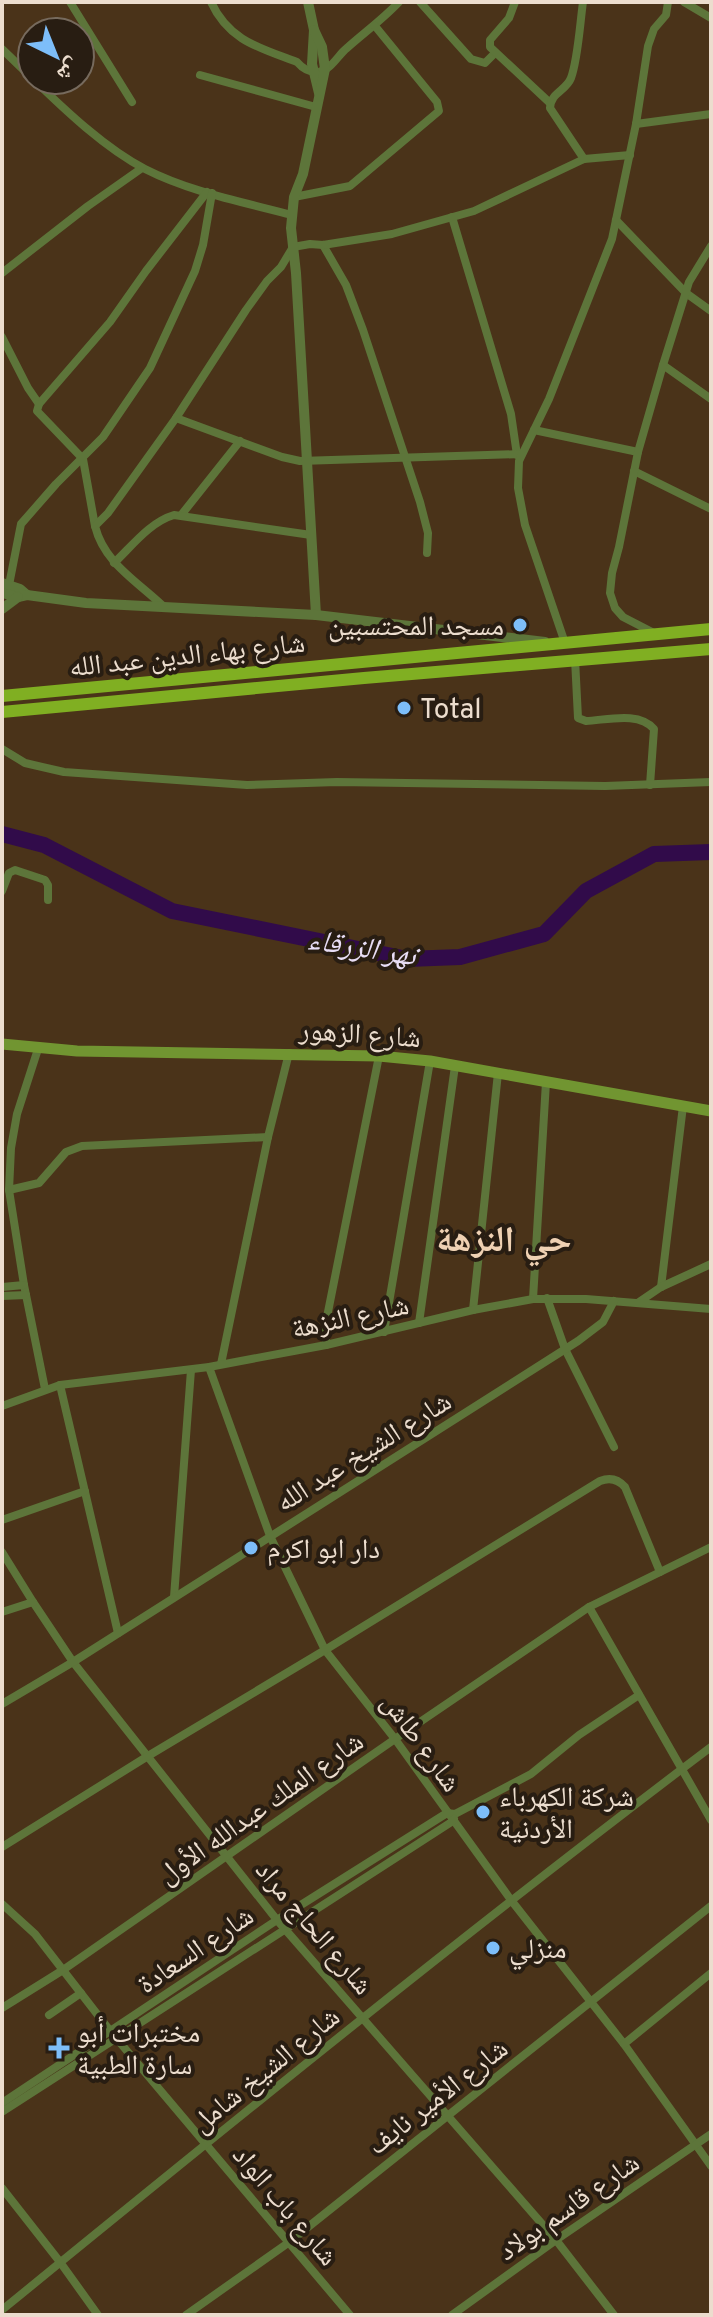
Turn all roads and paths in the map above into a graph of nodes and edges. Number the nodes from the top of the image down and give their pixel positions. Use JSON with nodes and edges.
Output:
{"nodes":[{"id":1,"x":70,"y":2,"type":"edge"},
{"id":2,"x":211,"y":2,"type":"edge"},
{"id":3,"x":308,"y":2,"type":"edge"},
{"id":4,"x":399,"y":2,"type":"edge"},
{"id":5,"x":420,"y":2,"type":"edge"},
{"id":6,"x":515,"y":2,"type":"edge"},
{"id":7,"x":583,"y":2,"type":"edge"},
{"id":8,"x":668,"y":2,"type":"edge"},
{"id":9,"x":684,"y":2,"type":"edge"},
{"id":10,"x":711,"y":18,"type":"edge"},
{"id":11,"x":375,"y":26,"type":"junction"},
{"id":12,"x":314,"y":30,"type":"junction"},
{"id":13,"x":495,"y":53,"type":"junction"},
{"id":14,"x":324,"y":55,"type":"junction"},
{"id":15,"x":312,"y":56,"type":"junction"},
{"id":16,"x":337,"y":57,"type":"junction"},
{"id":17,"x":297,"y":62,"type":"junction"},
{"id":18,"x":325,"y":69,"type":"junction"},
{"id":19,"x":313,"y":72,"type":"junction"},
{"id":20,"x":200,"y":75,"type":"dead end"},
{"id":21,"x":319,"y":93,"type":"junction"},
{"id":22,"x":52,"y":96,"type":"edge"},
{"id":23,"x":132,"y":102,"type":"dead end"},
{"id":24,"x":550,"y":103,"type":"junction"},
{"id":25,"x":316,"y":107,"type":"junction"},
{"id":26,"x":711,"y":114,"type":"edge"},
{"id":27,"x":636,"y":124,"type":"junction"},
{"id":28,"x":630,"y":155,"type":"junction"},
{"id":29,"x":584,"y":159,"type":"junction"},
{"id":30,"x":142,"y":168,"type":"junction"},
{"id":31,"x":210,"y":193,"type":"junction"},
{"id":32,"x":294,"y":197,"type":"junction"},
{"id":33,"x":292,"y":215,"type":"junction"},
{"id":34,"x":452,"y":217,"type":"junction"},
{"id":35,"x":616,"y":220,"type":"junction"},
{"id":36,"x":323,"y":245,"type":"junction"},
{"id":37,"x":293,"y":247,"type":"junction"},
{"id":38,"x":710,"y":250,"type":"edge"},
{"id":39,"x":2,"y":273,"type":"edge"},
{"id":40,"x":686,"y":293,"type":"junction"},
{"id":41,"x":711,"y":311,"type":"edge"},
{"id":42,"x":2,"y":337,"type":"edge"},
{"id":43,"x":663,"y":365,"type":"junction"},
{"id":44,"x":711,"y":399,"type":"edge"},
{"id":45,"x":39,"y":404,"type":"junction"},
{"id":46,"x":176,"y":418,"type":"junction"},
{"id":47,"x":534,"y":430,"type":"junction"},
{"id":48,"x":240,"y":441,"type":"junction"},
{"id":49,"x":638,"y":452,"type":"junction"},
{"id":50,"x":519,"y":454,"type":"junction"},
{"id":51,"x":404,"y":457,"type":"junction"},
{"id":52,"x":83,"y":459,"type":"junction"},
{"id":53,"x":306,"y":461,"type":"junction"},
{"id":54,"x":634,"y":471,"type":"junction"},
{"id":55,"x":711,"y":509,"type":"edge"},
{"id":56,"x":182,"y":514,"type":"junction"},
{"id":57,"x":95,"y":526,"type":"junction"},
{"id":58,"x":311,"y":535,"type":"junction"},
{"id":59,"x":427,"y":553,"type":"dead end"},
{"id":60,"x":114,"y":563,"type":"junction"},
{"id":61,"x":4,"y":587,"type":"edge"},
{"id":62,"x":23,"y":596,"type":"junction"},
{"id":63,"x":163,"y":606,"type":"junction"},
{"id":64,"x":2,"y":609,"type":"edge"},
{"id":65,"x":316,"y":615,"type":"junction"},
{"id":66,"x":711,"y":629,"type":"edge"},
{"id":67,"x":655,"y":634,"type":"junction"},
{"id":68,"x":562,"y":643,"type":"junction"},
{"id":69,"x":711,"y":649,"type":"edge"},
{"id":70,"x":575,"y":659,"type":"junction"},
{"id":71,"x":2,"y":685,"type":"edge"},
{"id":72,"x":8,"y":695,"type":"edge"},
{"id":73,"x":2,"y":712,"type":"edge"},
{"id":74,"x":2,"y":749,"type":"edge"},
{"id":75,"x":711,"y":782,"type":"edge"},
{"id":76,"x":650,"y":785,"type":"junction"},
{"id":77,"x":2,"y":891,"type":"edge"},
{"id":78,"x":48,"y":900,"type":"dead end"},
{"id":79,"x":2,"y":1044,"type":"edge"},
{"id":80,"x":38,"y":1049,"type":"junction"},
{"id":81,"x":289,"y":1053,"type":"junction"},
{"id":82,"x":379,"y":1056,"type":"junction"},
{"id":83,"x":430,"y":1061,"type":"junction"},
{"id":84,"x":455,"y":1066,"type":"junction"},
{"id":85,"x":498,"y":1073,"type":"junction"},
{"id":86,"x":546,"y":1082,"type":"junction"},
{"id":87,"x":683,"y":1106,"type":"junction"},
{"id":88,"x":711,"y":1111,"type":"edge"},
{"id":89,"x":268,"y":1137,"type":"junction"},
{"id":90,"x":6,"y":1147,"type":"edge"},
{"id":91,"x":9,"y":1190,"type":"junction"},
{"id":92,"x":711,"y":1264,"type":"edge"},
{"id":93,"x":2,"y":1287,"type":"edge"},
{"id":94,"x":661,"y":1287,"type":"junction"},
{"id":95,"x":25,"y":1290,"type":"junction"},
{"id":96,"x":2,"y":1296,"type":"edge"},
{"id":97,"x":547,"y":1298,"type":"junction"},
{"id":98,"x":533,"y":1299,"type":"junction"},
{"id":99,"x":614,"y":1301,"type":"junction"},
{"id":100,"x":639,"y":1302,"type":"junction"},
{"id":101,"x":711,"y":1309,"type":"edge"},
{"id":102,"x":473,"y":1310,"type":"junction"},
{"id":103,"x":419,"y":1323,"type":"junction"},
{"id":104,"x":384,"y":1332,"type":"junction"},
{"id":105,"x":326,"y":1345,"type":"junction"},
{"id":106,"x":565,"y":1349,"type":"junction"},
{"id":107,"x":221,"y":1364,"type":"junction"},
{"id":108,"x":209,"y":1367,"type":"junction"},
{"id":109,"x":191,"y":1370,"type":"junction"},
{"id":110,"x":60,"y":1385,"type":"junction"},
{"id":111,"x":45,"y":1389,"type":"junction"},
{"id":112,"x":2,"y":1406,"type":"edge"},
{"id":113,"x":614,"y":1447,"type":"dead end"},
{"id":114,"x":85,"y":1491,"type":"junction"},
{"id":115,"x":2,"y":1520,"type":"edge"},
{"id":116,"x":270,"y":1536,"type":"junction"},
{"id":117,"x":711,"y":1547,"type":"edge"},
{"id":118,"x":2,"y":1552,"type":"edge"},
{"id":119,"x":660,"y":1572,"type":"junction"},
{"id":120,"x":174,"y":1597,"type":"junction"},
{"id":121,"x":33,"y":1602,"type":"junction"},
{"id":122,"x":589,"y":1607,"type":"junction"},
{"id":123,"x":2,"y":1612,"type":"edge"},
{"id":124,"x":118,"y":1633,"type":"junction"},
{"id":125,"x":325,"y":1650,"type":"junction"},
{"id":126,"x":73,"y":1662,"type":"junction"},
{"id":127,"x":639,"y":1695,"type":"junction"},
{"id":128,"x":2,"y":1704,"type":"edge"},
{"id":129,"x":395,"y":1739,"type":"junction"},
{"id":130,"x":711,"y":1747,"type":"edge"},
{"id":131,"x":148,"y":1756,"type":"junction"},
{"id":132,"x":682,"y":1769,"type":"junction"},
{"id":133,"x":452,"y":1816,"type":"junction"},
{"id":134,"x":711,"y":1820,"type":"edge"},
{"id":135,"x":2,"y":1847,"type":"edge"},
{"id":136,"x":228,"y":1857,"type":"junction"},
{"id":137,"x":511,"y":1900,"type":"junction"},
{"id":138,"x":2,"y":1904,"type":"edge"},
{"id":139,"x":711,"y":1906,"type":"edge"},
{"id":140,"x":277,"y":1920,"type":"junction"},
{"id":141,"x":285,"y":1928,"type":"junction"},
{"id":142,"x":63,"y":1970,"type":"junction"},
{"id":143,"x":711,"y":1973,"type":"edge"},
{"id":144,"x":81,"y":1993,"type":"junction"},
{"id":145,"x":590,"y":2003,"type":"junction"},
{"id":146,"x":2,"y":2008,"type":"edge"},
{"id":147,"x":49,"y":2015,"type":"dead end"},
{"id":148,"x":362,"y":2018,"type":"junction"},
{"id":149,"x":114,"y":2034,"type":"junction"},
{"id":150,"x":624,"y":2044,"type":"junction"},
{"id":151,"x":2,"y":2103,"type":"edge"},
{"id":152,"x":2,"y":2112,"type":"edge"},
{"id":153,"x":448,"y":2116,"type":"junction"},
{"id":154,"x":711,"y":2134,"type":"edge"},
{"id":155,"x":696,"y":2144,"type":"junction"},
{"id":156,"x":207,"y":2145,"type":"junction"},
{"id":157,"x":711,"y":2166,"type":"edge"},
{"id":158,"x":2,"y":2188,"type":"edge"},
{"id":159,"x":556,"y":2240,"type":"junction"},
{"id":160,"x":288,"y":2243,"type":"junction"},
{"id":161,"x":60,"y":2262,"type":"junction"},
{"id":162,"x":2,"y":2310,"type":"edge"},
{"id":163,"x":98,"y":2315,"type":"edge"},
{"id":164,"x":186,"y":2315,"type":"edge"},
{"id":165,"x":350,"y":2315,"type":"edge"},
{"id":166,"x":452,"y":2315,"type":"edge"},
{"id":167,"x":614,"y":2315,"type":"edge"}],
"edges":[{"from":1,"to":23,"type":"street"},
{"from":2,"to":17,"type":"street"},
{"from":3,"to":12,"type":"street"},
{"from":4,"to":11,"type":"street"},
{"from":5,"to":13,"type":"street"},
{"from":6,"to":13,"type":"street"},
{"from":7,"to":24,"type":"street"},
{"from":8,"to":27,"type":"street"},
{"from":9,"to":10,"type":"street"},
{"from":11,"to":16,"type":"street"},
{"from":11,"to":32,"type":"street"},
{"from":12,"to":14,"type":"street"},
{"from":12,"to":15,"type":"street"},
{"from":13,"to":24,"type":"street"},
{"from":14,"to":15,"type":"street"},
{"from":14,"to":16,"type":"street"},
{"from":14,"to":18,"type":"street"},
{"from":15,"to":17,"type":"street"},
{"from":15,"to":19,"type":"street"},
{"from":16,"to":18,"type":"street"},
{"from":17,"to":19,"type":"street"},
{"from":18,"to":19,"type":"street"},
{"from":18,"to":21,"type":"street"},
{"from":19,"to":21,"type":"street"},
{"from":20,"to":25,"type":"street"},
{"from":21,"to":25,"type":"street"},
{"from":22,"to":30,"type":"street"},
{"from":24,"to":29,"type":"street"},
{"from":25,"to":32,"type":"street"},
{"from":26,"to":27,"type":"street"},
{"from":27,"to":28,"type":"street"},
{"from":28,"to":29,"type":"street"},
{"from":28,"to":35,"type":"street"},
{"from":29,"to":34,"type":"street"},
{"from":30,"to":31,"type":"street"},
{"from":30,"to":39,"type":"street"},
{"from":31,"to":33,"type":"street"},
{"from":31,"to":45,"type":"street"},
{"from":31,"to":52,"type":"street"},
{"from":32,"to":33,"type":"street"},
{"from":33,"to":37,"type":"street"},
{"from":34,"to":36,"type":"street"},
{"from":34,"to":50,"type":"street"},
{"from":35,"to":40,"type":"street"},
{"from":35,"to":47,"type":"street"},
{"from":36,"to":37,"type":"street"},
{"from":36,"to":51,"type":"street"},
{"from":37,"to":46,"type":"street"},
{"from":37,"to":53,"type":"street"},
{"from":38,"to":40,"type":"street"},
{"from":40,"to":41,"type":"street"},
{"from":40,"to":43,"type":"street"},
{"from":42,"to":45,"type":"street"},
{"from":43,"to":44,"type":"street"},
{"from":43,"to":49,"type":"street"},
{"from":45,"to":52,"type":"street"},
{"from":46,"to":48,"type":"street"},
{"from":46,"to":57,"type":"street"},
{"from":47,"to":49,"type":"street"},
{"from":47,"to":50,"type":"street"},
{"from":48,"to":53,"type":"street"},
{"from":48,"to":56,"type":"street"},
{"from":49,"to":54,"type":"street"},
{"from":50,"to":51,"type":"street"},
{"from":50,"to":68,"type":"street"},
{"from":51,"to":53,"type":"street"},
{"from":51,"to":59,"type":"street"},
{"from":52,"to":57,"type":"street"},
{"from":52,"to":61,"type":"street"},
{"from":53,"to":58,"type":"street"},
{"from":54,"to":55,"type":"street"},
{"from":54,"to":67,"type":"street"},
{"from":56,"to":58,"type":"street"},
{"from":56,"to":60,"type":"street"},
{"from":57,"to":60,"type":"street"},
{"from":58,"to":65,"type":"street"},
{"from":60,"to":63,"type":"street"},
{"from":61,"to":62,"type":"street"},
{"from":62,"to":63,"type":"street"},
{"from":62,"to":64,"type":"street"},
{"from":63,"to":65,"type":"street"},
{"from":65,"to":68,"type":"street"},
{"from":66,"to":67,"type":"main road","name":"شارع بهاء الدين عبد الله"},
{"from":67,"to":68,"type":"main road","name":"شارع بهاء الدين عبد الله"},
{"from":68,"to":72,"type":"main road","name":"شارع بهاء الدين عبد الله"},
{"from":69,"to":70,"type":"main road","name":"شارع بهاء الدين عبد الله"},
{"from":70,"to":73,"type":"main road","name":"شارع بهاء الدين عبد الله"},
{"from":70,"to":76,"type":"street"},
{"from":71,"to":72,"type":"main road"},
{"from":74,"to":76,"type":"street"},
{"from":75,"to":76,"type":"street"},
{"from":77,"to":78,"type":"street"},
{"from":79,"to":80,"type":"main road","name":"شارع الزهور"},
{"from":80,"to":81,"type":"main road","name":"شارع الزهور"},
{"from":80,"to":90,"type":"street"},
{"from":81,"to":82,"type":"main road","name":"شارع الزهور"},
{"from":81,"to":89,"type":"street"},
{"from":82,"to":83,"type":"main road","name":"شارع الزهور"},
{"from":82,"to":105,"type":"street"},
{"from":83,"to":84,"type":"main road","name":"شارع الزهور"},
{"from":83,"to":104,"type":"street"},
{"from":84,"to":85,"type":"main road","name":"شارع الزهور"},
{"from":84,"to":103,"type":"street"},
{"from":85,"to":86,"type":"main road","name":"شارع الزهور"},
{"from":85,"to":102,"type":"street"},
{"from":86,"to":87,"type":"main road","name":"شارع الزهور"},
{"from":86,"to":98,"type":"street"},
{"from":87,"to":88,"type":"main road","name":"شارع الزهور"},
{"from":87,"to":94,"type":"street"},
{"from":89,"to":91,"type":"street"},
{"from":89,"to":107,"type":"street"},
{"from":90,"to":91,"type":"street"},
{"from":91,"to":95,"type":"street"},
{"from":92,"to":94,"type":"street"},
{"from":93,"to":95,"type":"street"},
{"from":94,"to":100,"type":"street"},
{"from":95,"to":96,"type":"street"},
{"from":95,"to":111,"type":"street"},
{"from":97,"to":98,"type":"street","name":"شارع النزهة"},
{"from":97,"to":99,"type":"street","name":"شارع النزهة"},
{"from":97,"to":106,"type":"street"},
{"from":98,"to":102,"type":"street","name":"شارع النزهة"},
{"from":99,"to":100,"type":"street","name":"شارع النزهة"},
{"from":99,"to":106,"type":"street","name":"شارع الشيخ عبد الله"},
{"from":100,"to":101,"type":"street","name":"شارع النزهة"},
{"from":102,"to":103,"type":"street","name":"شارع النزهة"},
{"from":103,"to":104,"type":"street","name":"شارع النزهة"},
{"from":104,"to":105,"type":"street","name":"شارع النزهة"},
{"from":105,"to":107,"type":"street","name":"شارع النزهة"},
{"from":106,"to":113,"type":"street"},
{"from":106,"to":116,"type":"street","name":"شارع الشيخ عبد الله"},
{"from":107,"to":108,"type":"street","name":"شارع النزهة"},
{"from":108,"to":109,"type":"street","name":"شارع النزهة"},
{"from":108,"to":116,"type":"street","name":"شارع طاش"},
{"from":109,"to":110,"type":"street","name":"شارع النزهة"},
{"from":109,"to":120,"type":"street"},
{"from":110,"to":111,"type":"street","name":"شارع النزهة"},
{"from":110,"to":114,"type":"street"},
{"from":111,"to":112,"type":"street","name":"شارع النزهة"},
{"from":114,"to":115,"type":"street"},
{"from":114,"to":124,"type":"street"},
{"from":116,"to":120,"type":"street","name":"شارع الشيخ عبد الله"},
{"from":116,"to":125,"type":"street","name":"شارع طاش"},
{"from":117,"to":119,"type":"street","name":"شارع الملك عبدالله الأول"},
{"from":118,"to":121,"type":"street","name":"شارع الحاج مراد"},
{"from":119,"to":122,"type":"street","name":"شارع الملك عبدالله الأول"},
{"from":119,"to":125,"type":"street"},
{"from":120,"to":124,"type":"street","name":"شارع الشيخ عبد الله"},
{"from":121,"to":123,"type":"street"},
{"from":121,"to":126,"type":"street","name":"شارع الحاج مراد"},
{"from":122,"to":127,"type":"street"},
{"from":122,"to":129,"type":"street","name":"شارع الملك عبدالله الأول"},
{"from":124,"to":126,"type":"street","name":"شارع الشيخ عبد الله"},
{"from":125,"to":129,"type":"street","name":"شارع طاش"},
{"from":125,"to":131,"type":"street"},
{"from":126,"to":128,"type":"street","name":"شارع الشيخ عبد الله"},
{"from":126,"to":131,"type":"street","name":"شارع الحاج مراد"},
{"from":127,"to":132,"type":"street"},
{"from":127,"to":133,"type":"street","name":"شارع السعادة"},
{"from":129,"to":133,"type":"street","name":"شارع طاش"},
{"from":129,"to":136,"type":"street","name":"شارع الملك عبدالله الأول"},
{"from":130,"to":132,"type":"street","name":"شارع الشيخ شامل"},
{"from":131,"to":135,"type":"street"},
{"from":131,"to":136,"type":"street","name":"شارع الحاج مراد"},
{"from":132,"to":134,"type":"street"},
{"from":132,"to":137,"type":"street","name":"شارع الشيخ شامل"},
{"from":133,"to":137,"type":"street","name":"شارع طاش"},
{"from":133,"to":140,"type":"street","name":"شارع السعادة"},
{"from":133,"to":141,"type":"street","name":"شارع السعادة"},
{"from":136,"to":140,"type":"street","name":"شارع الحاج مراد"},
{"from":136,"to":142,"type":"street","name":"شارع الملك عبدالله الأول"},
{"from":137,"to":145,"type":"street","name":"شارع طاش"},
{"from":137,"to":148,"type":"street","name":"شارع الشيخ شامل"},
{"from":138,"to":142,"type":"street","name":"شارع باب الواد"},
{"from":139,"to":145,"type":"street","name":"شارع الأمير نايف"},
{"from":140,"to":141,"type":"street","name":"شارع الحاج مراد"},
{"from":140,"to":149,"type":"street","name":"شارع السعادة"},
{"from":141,"to":148,"type":"street","name":"شارع الحاج مراد"},
{"from":141,"to":149,"type":"street","name":"شارع السعادة"},
{"from":142,"to":144,"type":"street","name":"شارع باب الواد"},
{"from":142,"to":146,"type":"street","name":"شارع الملك عبدالله الأول"},
{"from":143,"to":150,"type":"street"},
{"from":144,"to":147,"type":"street"},
{"from":144,"to":149,"type":"street","name":"شارع باب الواد"},
{"from":145,"to":150,"type":"street","name":"شارع طاش"},
{"from":145,"to":153,"type":"street","name":"شارع الأمير نايف"},
{"from":148,"to":153,"type":"street","name":"شارع الحاج مراد"},
{"from":148,"to":156,"type":"street","name":"شارع الشيخ شامل"},
{"from":149,"to":151,"type":"street","name":"شارع السعادة"},
{"from":149,"to":152,"type":"street","name":"شارع السعادة"},
{"from":149,"to":156,"type":"street","name":"شارع باب الواد"},
{"from":150,"to":155,"type":"street","name":"شارع طاش"},
{"from":153,"to":159,"type":"street","name":"شارع الحاج مراد"},
{"from":153,"to":160,"type":"street","name":"شارع الأمير نايف"},
{"from":154,"to":155,"type":"street","name":"شارع قاسم بولاد"},
{"from":155,"to":157,"type":"street","name":"شارع طاش"},
{"from":155,"to":159,"type":"street","name":"شارع قاسم بولاد"},
{"from":156,"to":160,"type":"street","name":"شارع باب الواد"},
{"from":156,"to":161,"type":"street","name":"شارع الشيخ شامل"},
{"from":158,"to":161,"type":"street"},
{"from":159,"to":166,"type":"street","name":"شارع قاسم بولاد"},
{"from":159,"to":167,"type":"street","name":"شارع الحاج مراد"},
{"from":160,"to":164,"type":"street","name":"شارع الأمير نايف"},
{"from":160,"to":165,"type":"street","name":"شارع باب الواد"},
{"from":161,"to":162,"type":"street","name":"شارع الشيخ شامل"},
{"from":161,"to":163,"type":"street"}]}
